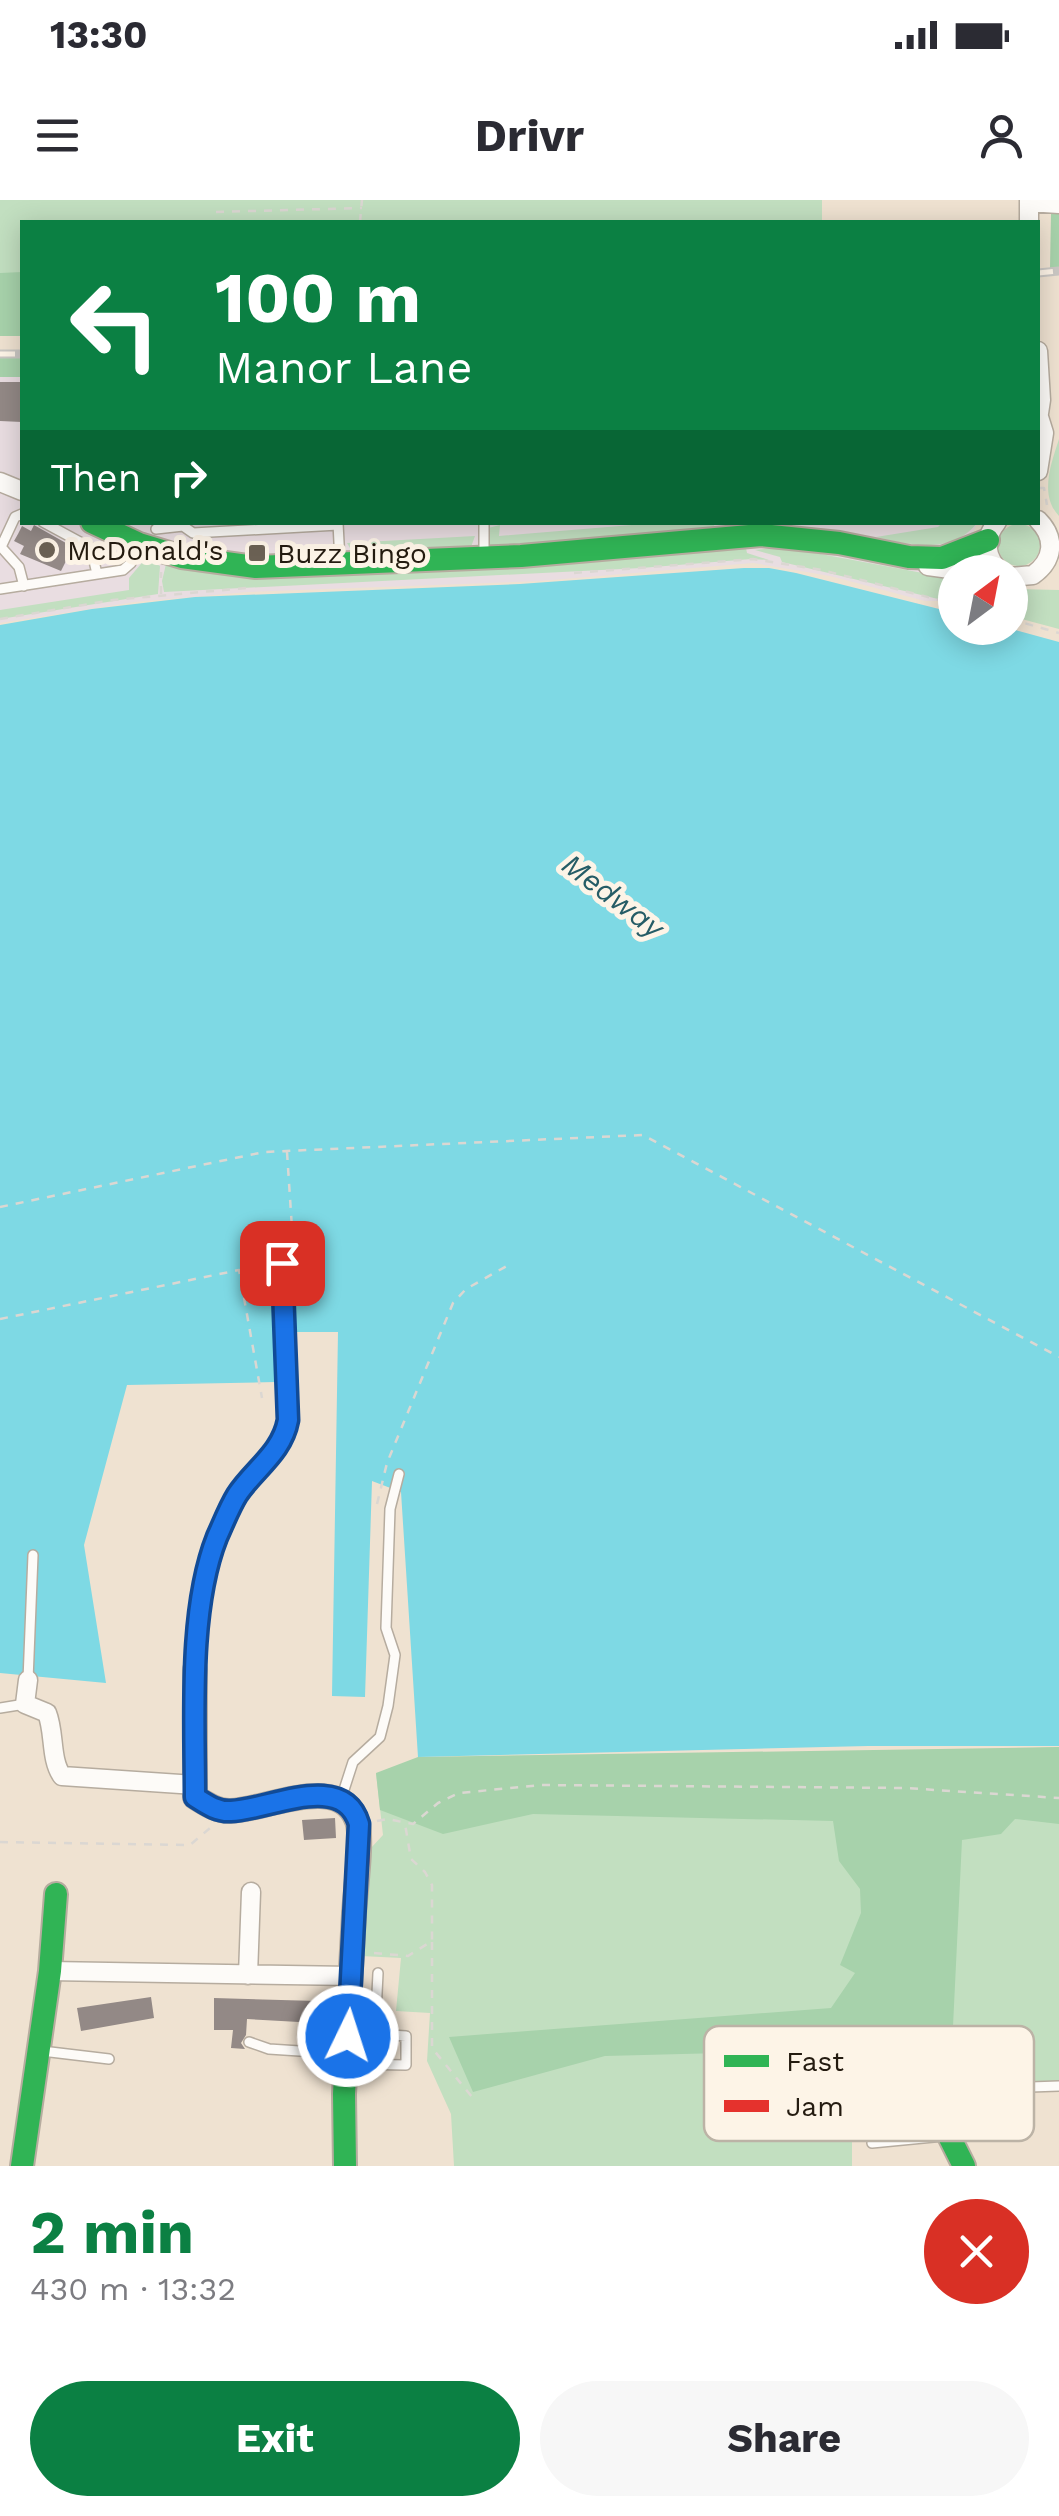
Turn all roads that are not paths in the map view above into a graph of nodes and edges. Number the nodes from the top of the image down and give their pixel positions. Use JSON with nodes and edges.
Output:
{"nodes":[{"id":1,"x":1029,"y":201,"type":"edge"},
{"id":2,"x":1059,"y":204,"type":"edge"},
{"id":3,"x":1040,"y":423,"type":"edge"},
{"id":4,"x":1040,"y":459,"type":"edge"},
{"id":5,"x":20,"y":515,"type":"edge"},
{"id":6,"x":1044,"y":519,"type":"edge"},
{"id":7,"x":49,"y":525,"type":"edge"},
{"id":8,"x":103,"y":525,"type":"edge"},
{"id":9,"x":322,"y":525,"type":"edge"},
{"id":10,"x":338,"y":525,"type":"edge"},
{"id":11,"x":484,"y":525,"type":"edge"},
{"id":12,"x":993,"y":528,"type":"edge"},
{"id":13,"x":731,"y":529,"type":"edge"},
{"id":14,"x":154,"y":539,"type":"edge"},
{"id":15,"x":1059,"y":542,"type":"edge"},
{"id":16,"x":988,"y":555,"type":"edge"},
{"id":17,"x":910,"y":557,"type":"junction"},
{"id":18,"x":484,"y":558,"type":"junction"},
{"id":19,"x":340,"y":565,"type":"junction"},
{"id":20,"x":938,"y":567,"type":"edge"},
{"id":21,"x":97,"y":574,"type":"junction"},
{"id":22,"x":1028,"y":574,"type":"edge"},
{"id":23,"x":1059,"y":576,"type":"edge"},
{"id":24,"x":1028,"y":577,"type":"edge"},
{"id":25,"x":24,"y":586,"type":"junction"},
{"id":26,"x":0,"y":589,"type":"edge"},
{"id":27,"x":282,"y":1263,"type":"dead end"},
{"id":28,"x":399,"y":1474,"type":"dead end"},
{"id":29,"x":33,"y":1555,"type":"dead end"},
{"id":30,"x":195,"y":1670,"type":"joint"},
{"id":31,"x":28,"y":1680,"type":"joint"},
{"id":32,"x":25,"y":1704,"type":"junction"},
{"id":33,"x":0,"y":1708,"type":"edge"},
{"id":34,"x":195,"y":1785,"type":"junction"},
{"id":35,"x":341,"y":1798,"type":"junction"},
{"id":36,"x":251,"y":1892,"type":"dead end"},
{"id":37,"x":56,"y":1894,"type":"dead end"},
{"id":38,"x":50,"y":1971,"type":"junction"},
{"id":39,"x":378,"y":1973,"type":"dead end"},
{"id":40,"x":248,"y":1975,"type":"junction"},
{"id":41,"x":352,"y":1976,"type":"junction"},
{"id":42,"x":249,"y":2042,"type":"dead end"},
{"id":43,"x":38,"y":2051,"type":"junction"},
{"id":44,"x":109,"y":2059,"type":"dead end"},
{"id":45,"x":347,"y":2059,"type":"junction"},
{"id":46,"x":1059,"y":2086,"type":"edge"},
{"id":47,"x":1034,"y":2087,"type":"edge"},
{"id":48,"x":891,"y":2141,"type":"edge"},
{"id":49,"x":952,"y":2141,"type":"edge"},
{"id":50,"x":872,"y":2143,"type":"dead end"},
{"id":51,"x":22,"y":2166,"type":"edge"},
{"id":52,"x":345,"y":2166,"type":"edge"},
{"id":53,"x":964,"y":2166,"type":"edge"}],
"edges":[{"from":1,"to":2,"type":"street"},
{"from":3,"to":4,"type":"street"},
{"from":5,"to":25,"type":"lane"},
{"from":6,"to":15,"type":"street"},
{"from":6,"to":22,"type":"street"},
{"from":7,"to":21,"type":"lane"},
{"from":8,"to":14,"type":"street"},
{"from":9,"to":14,"type":"lane"},
{"from":10,"to":19,"type":"lane"},
{"from":11,"to":18,"type":"lane"},
{"from":12,"to":16,"type":"street"},
{"from":12,"to":17,"type":"street"},
{"from":13,"to":17,"type":"street"},
{"from":13,"to":18,"type":"street"},
{"from":14,"to":19,"type":"street"},
{"from":14,"to":21,"type":"lane"},
{"from":17,"to":20,"type":"street"},
{"from":18,"to":19,"type":"street"},
{"from":21,"to":25,"type":"lane"},
{"from":23,"to":24,"type":"street"},
{"from":25,"to":26,"type":"lane"},
{"from":27,"to":30,"type":"lane"},
{"from":28,"to":35,"type":"lane"},
{"from":29,"to":31,"type":"lane"},
{"from":30,"to":34,"type":"street"},
{"from":31,"to":32,"type":"street"},
{"from":32,"to":33,"type":"lane"},
{"from":32,"to":34,"type":"street"},
{"from":34,"to":35,"type":"street"},
{"from":35,"to":41,"type":"street"},
{"from":36,"to":40,"type":"street"},
{"from":37,"to":38,"type":"street"},
{"from":38,"to":40,"type":"street"},
{"from":38,"to":43,"type":"street"},
{"from":39,"to":45,"type":"lane"},
{"from":40,"to":41,"type":"street"},
{"from":41,"to":45,"type":"street"},
{"from":42,"to":45,"type":"lane"},
{"from":43,"to":44,"type":"lane"},
{"from":43,"to":51,"type":"street"},
{"from":45,"to":52,"type":"street"},
{"from":46,"to":47,"type":"lane"},
{"from":48,"to":50,"type":"lane"},
{"from":49,"to":53,"type":"street"}]}
